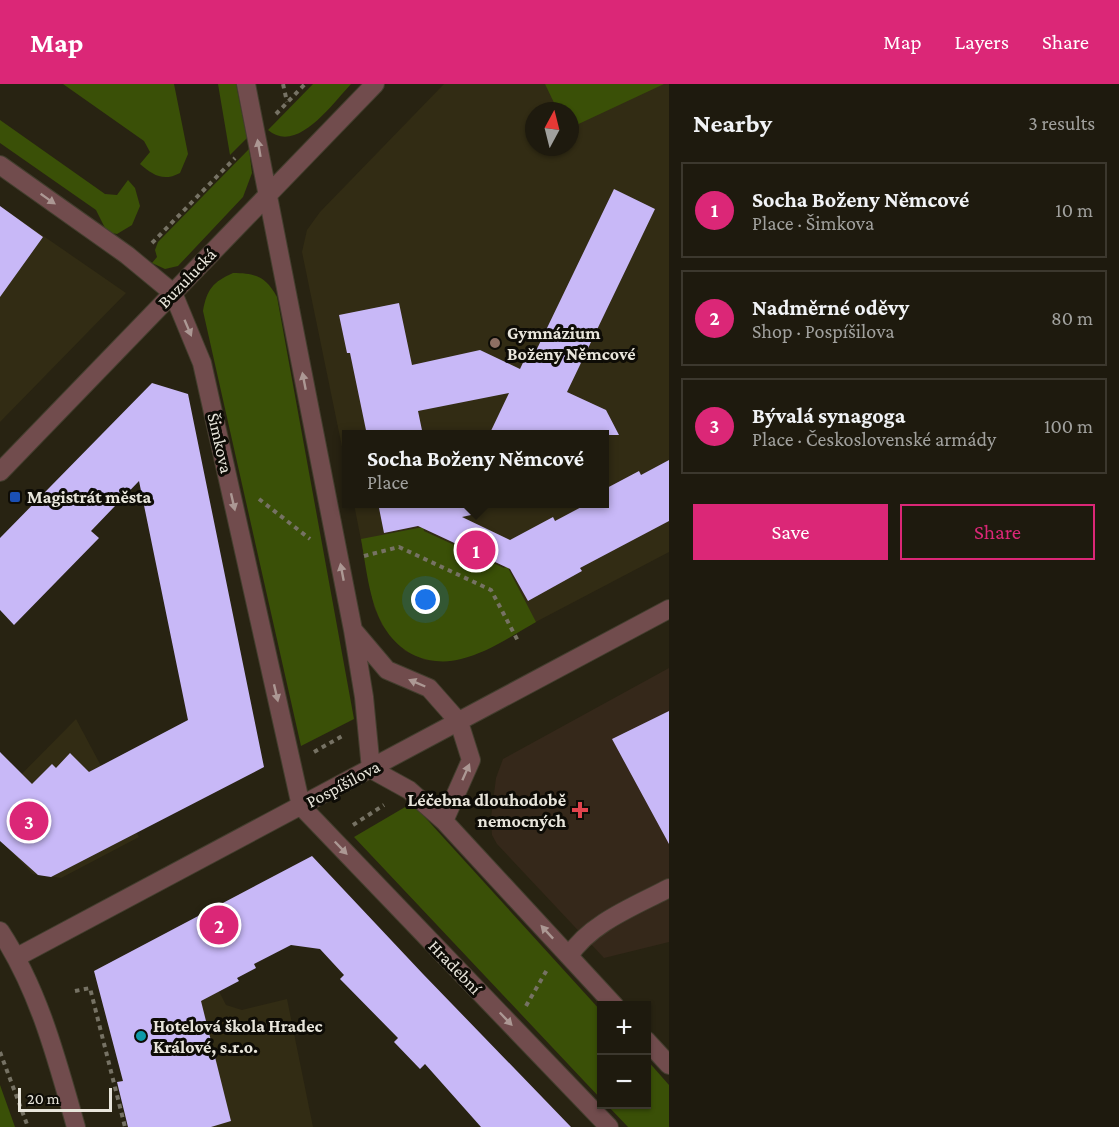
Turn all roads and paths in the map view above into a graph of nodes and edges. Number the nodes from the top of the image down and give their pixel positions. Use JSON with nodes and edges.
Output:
{"nodes":[{"id":1,"x":246,"y":84,"type":"edge"},
{"id":2,"x":283,"y":84,"type":"edge"},
{"id":3,"x":305,"y":84,"type":"edge"},
{"id":4,"x":375,"y":84,"type":"edge"},
{"id":5,"x":240,"y":153,"type":"dead end"},
{"id":6,"x":0,"y":166,"type":"edge"},
{"id":7,"x":267,"y":196,"type":"junction"},
{"id":8,"x":151,"y":249,"type":"dead end"},
{"id":9,"x":173,"y":293,"type":"junction"},
{"id":10,"x":0,"y":472,"type":"edge"},
{"id":11,"x":231,"y":489,"type":"junction"},
{"id":12,"x":320,"y":546,"type":"dead end"},
{"id":13,"x":357,"y":557,"type":"dead end"},
{"id":14,"x":669,"y":609,"type":"edge"},
{"id":15,"x":353,"y":630,"type":"junction"},
{"id":16,"x":518,"y":641,"type":"dead end"},
{"id":17,"x":459,"y":722,"type":"junction"},
{"id":18,"x":348,"y":732,"type":"dead end"},
{"id":19,"x":308,"y":755,"type":"dead end"},
{"id":20,"x":370,"y":769,"type":"junction"},
{"id":21,"x":393,"y":800,"type":"dead end"},
{"id":22,"x":301,"y":806,"type":"junction"},
{"id":23,"x":444,"y":821,"type":"junction"},
{"id":24,"x":347,"y":828,"type":"dead end"},
{"id":25,"x":669,"y":888,"type":"edge"},
{"id":26,"x":0,"y":931,"type":"edge"},
{"id":27,"x":565,"y":951,"type":"junction"},
{"id":28,"x":17,"y":957,"type":"junction"},
{"id":29,"x":75,"y":991,"type":"dead end"},
{"id":30,"x":611,"y":1001,"type":"edge"},
{"id":31,"x":513,"y":1028,"type":"junction"},
{"id":32,"x":651,"y":1045,"type":"edge"},
{"id":33,"x":0,"y":1052,"type":"edge"},
{"id":34,"x":669,"y":1065,"type":"edge"},
{"id":35,"x":28,"y":1127,"type":"edge"},
{"id":36,"x":76,"y":1127,"type":"edge"},
{"id":37,"x":125,"y":1127,"type":"edge"},
{"id":38,"x":609,"y":1127,"type":"edge"}],
"edges":[{"from":7,"to":1,"type":"street","one_way":true},
{"from":2,"to":3,"type":"path"},
{"from":4,"to":7,"type":"street","name":"Buzulucká"},
{"from":5,"to":8,"type":"path"},
{"from":6,"to":9,"type":"street","name":"Šimkova","one_way":true},
{"from":7,"to":9,"type":"street","name":"Buzulucká"},
{"from":15,"to":7,"type":"street","one_way":true},
{"from":9,"to":10,"type":"street","name":"Buzulucká"},
{"from":9,"to":11,"type":"street","name":"Šimkova","one_way":true},
{"from":11,"to":12,"type":"path"},
{"from":11,"to":22,"type":"street","name":"Šimkova","one_way":true},
{"from":13,"to":16,"type":"path"},
{"from":14,"to":17,"type":"street","name":"Pospíšilova"},
{"from":17,"to":15,"type":"street","one_way":true},
{"from":15,"to":20,"type":"street"},
{"from":17,"to":20,"type":"street","name":"Pospíšilova"},
{"from":23,"to":17,"type":"street","one_way":true},
{"from":18,"to":19,"type":"path"},
{"from":20,"to":22,"type":"street","name":"Pospíšilova"},
{"from":20,"to":23,"type":"street"},
{"from":21,"to":24,"type":"path"},
{"from":22,"to":28,"type":"street","name":"Pospíšilova"},
{"from":22,"to":31,"type":"street","name":"Hradební","one_way":true},
{"from":27,"to":23,"type":"street","one_way":true},
{"from":25,"to":27,"type":"street"},
{"from":26,"to":28,"type":"street"},
{"from":27,"to":30,"type":"street"},
{"from":27,"to":31,"type":"path"},
{"from":28,"to":36,"type":"street"},
{"from":29,"to":37,"type":"path"},
{"from":31,"to":38,"type":"street","name":"Hradební"},
{"from":32,"to":34,"type":"street"},
{"from":33,"to":35,"type":"path"}]}
